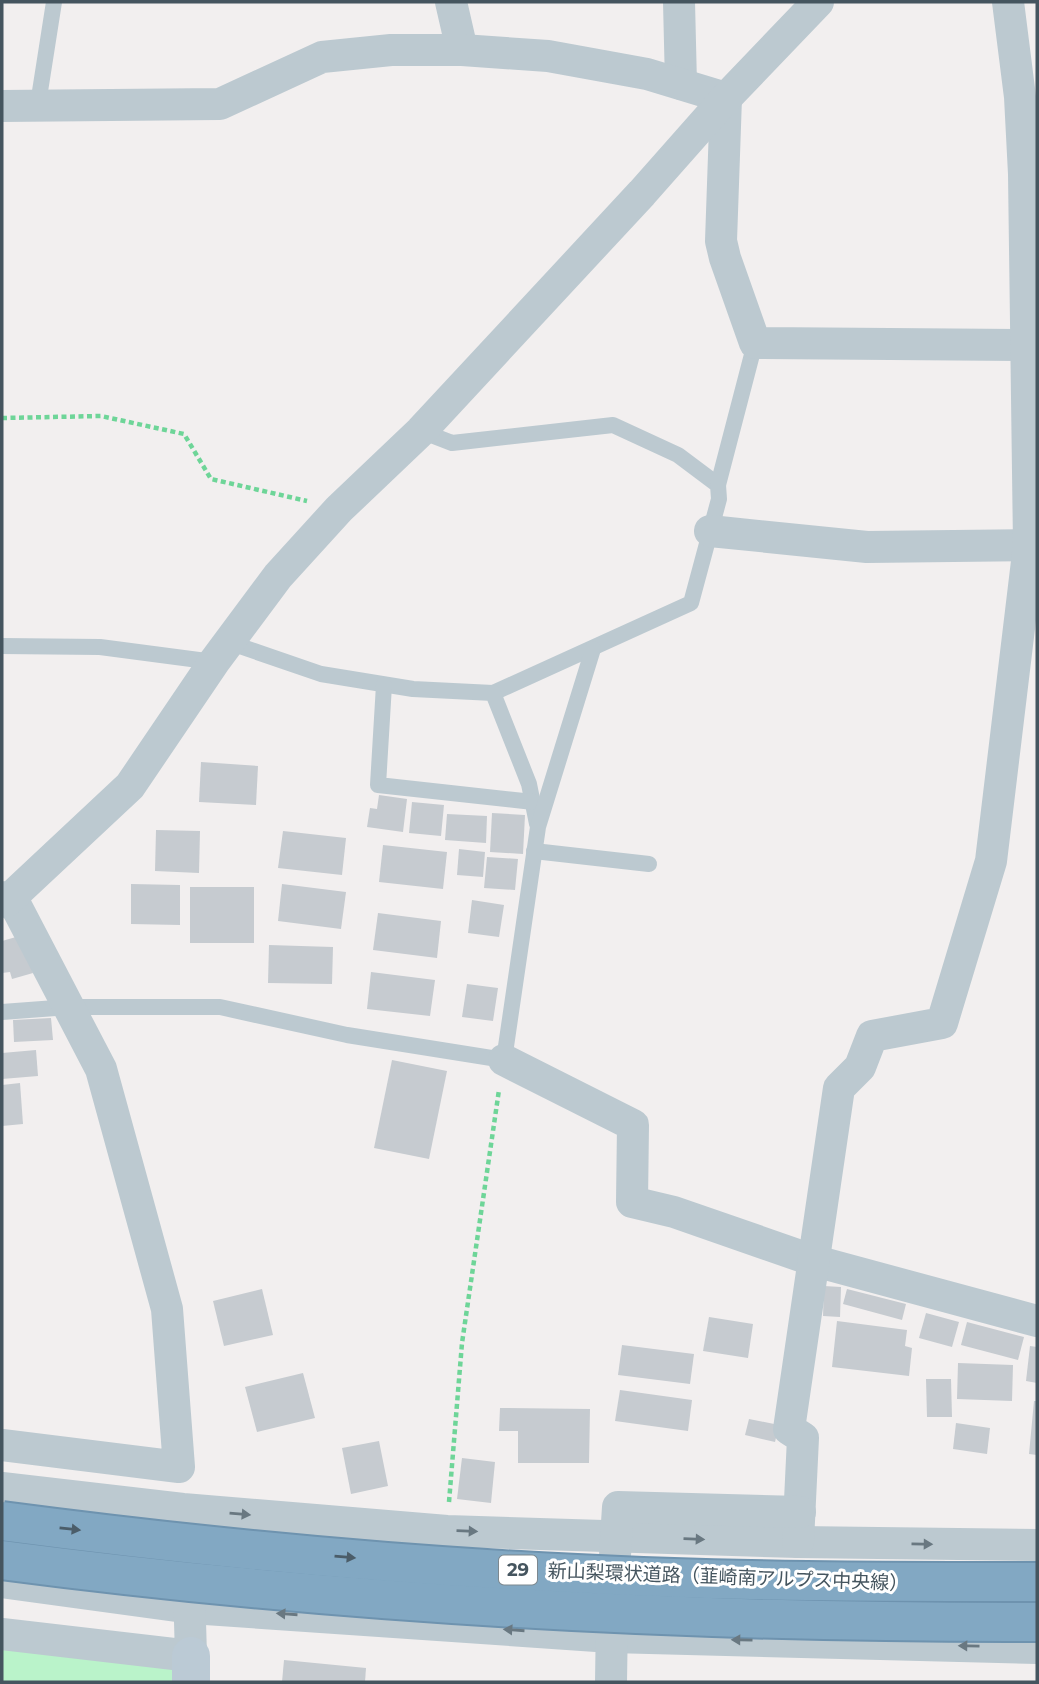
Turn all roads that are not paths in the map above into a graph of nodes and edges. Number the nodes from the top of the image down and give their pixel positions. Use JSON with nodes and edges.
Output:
{"nodes":[{"id":1,"x":54,"y":2,"type":"edge"},
{"id":2,"x":451,"y":2,"type":"edge"},
{"id":3,"x":679,"y":2,"type":"edge"},
{"id":4,"x":818,"y":2,"type":"edge"},
{"id":5,"x":1008,"y":2,"type":"edge"},
{"id":6,"x":462,"y":50,"type":"junction"},
{"id":7,"x":681,"y":84,"type":"junction"},
{"id":8,"x":1028,"y":88,"type":"edge"},
{"id":9,"x":726,"y":98,"type":"junction"},
{"id":10,"x":38,"y":104,"type":"junction"},
{"id":11,"x":2,"y":106,"type":"edge"},
{"id":12,"x":755,"y":343,"type":"junction"},
{"id":13,"x":1027,"y":345,"type":"junction"},
{"id":14,"x":421,"y":431,"type":"junction"},
{"id":15,"x":718,"y":485,"type":"junction"},
{"id":16,"x":710,"y":531,"type":"junction"},
{"id":17,"x":1033,"y":545,"type":"edge"},
{"id":18,"x":2,"y":646,"type":"edge"},
{"id":19,"x":593,"y":649,"type":"junction"},
{"id":20,"x":221,"y":652,"type":"junction"},
{"id":21,"x":384,"y":685,"type":"junction"},
{"id":22,"x":493,"y":693,"type":"junction"},
{"id":23,"x":533,"y":802,"type":"junction"},
{"id":24,"x":538,"y":827,"type":"junction"},
{"id":25,"x":534,"y":851,"type":"junction"},
{"id":26,"x":649,"y":864,"type":"dead end"},
{"id":27,"x":5,"y":899,"type":"edge"},
{"id":28,"x":69,"y":1007,"type":"junction"},
{"id":29,"x":2,"y":1012,"type":"edge"},
{"id":30,"x":504,"y":1060,"type":"junction"},
{"id":31,"x":815,"y":1261,"type":"junction"},
{"id":32,"x":1037,"y":1321,"type":"edge"},
{"id":33,"x":2,"y":1445,"type":"edge"},
{"id":34,"x":179,"y":1467,"type":"junction"},
{"id":35,"x":2,"y":1488,"type":"edge"},
{"id":36,"x":183,"y":1509,"type":"junction"},
{"id":37,"x":2,"y":1521,"type":"edge"},
{"id":38,"x":799,"y":1527,"type":"junction"},
{"id":39,"x":616,"y":1536,"type":"junction"},
{"id":40,"x":1037,"y":1545,"type":"edge"},
{"id":41,"x":2,"y":1560,"type":"edge"},
{"id":42,"x":1037,"y":1582,"type":"edge"},
{"id":43,"x":2,"y":1583,"type":"edge"},
{"id":44,"x":191,"y":1608,"type":"junction"},
{"id":45,"x":1037,"y":1622,"type":"edge"},
{"id":46,"x":2,"y":1634,"type":"edge"},
{"id":47,"x":611,"y":1637,"type":"junction"},
{"id":48,"x":1037,"y":1648,"type":"edge"},
{"id":49,"x":191,"y":1669,"type":"edge"},
{"id":50,"x":611,"y":1682,"type":"edge"}],
"edges":[{"from":1,"to":10,"type":"lane"},
{"from":2,"to":6,"type":"street"},
{"from":3,"to":7,"type":"street"},
{"from":4,"to":9,"type":"street"},
{"from":5,"to":8,"type":"street"},
{"from":6,"to":7,"type":"street"},
{"from":6,"to":10,"type":"street"},
{"from":7,"to":9,"type":"street"},
{"from":8,"to":13,"type":"street"},
{"from":9,"to":12,"type":"street"},
{"from":9,"to":14,"type":"street"},
{"from":10,"to":11,"type":"street"},
{"from":12,"to":13,"type":"street"},
{"from":12,"to":15,"type":"lane"},
{"from":13,"to":17,"type":"street"},
{"from":14,"to":15,"type":"lane"},
{"from":14,"to":20,"type":"street"},
{"from":15,"to":16,"type":"lane"},
{"from":16,"to":17,"type":"street"},
{"from":16,"to":19,"type":"lane"},
{"from":17,"to":31,"type":"street"},
{"from":18,"to":20,"type":"lane"},
{"from":19,"to":22,"type":"lane"},
{"from":19,"to":24,"type":"lane"},
{"from":20,"to":21,"type":"lane"},
{"from":20,"to":27,"type":"street"},
{"from":21,"to":22,"type":"lane"},
{"from":21,"to":23,"type":"lane"},
{"from":22,"to":23,"type":"lane"},
{"from":23,"to":24,"type":"lane"},
{"from":24,"to":25,"type":"lane"},
{"from":25,"to":26,"type":"lane"},
{"from":25,"to":30,"type":"lane"},
{"from":27,"to":28,"type":"street"},
{"from":28,"to":29,"type":"lane"},
{"from":28,"to":30,"type":"lane"},
{"from":28,"to":34,"type":"street"},
{"from":30,"to":31,"type":"street"},
{"from":31,"to":32,"type":"street"},
{"from":31,"to":38,"type":"street"},
{"from":33,"to":34,"type":"street"},
{"from":34,"to":36,"type":"street"},
{"from":35,"to":36,"type":"street"},
{"from":36,"to":39,"type":"street","one_way":true},
{"from":36,"to":44,"type":"street"},
{"from":37,"to":42,"type":"highway","name":"新山梨環状道路（韮崎南アルプス中央線）","number":"29","one_way":true,"bridge":true},
{"from":38,"to":39,"type":"street"},
{"from":38,"to":40,"type":"street","one_way":true},
{"from":39,"to":47,"type":"street"},
{"from":41,"to":45,"type":"highway","name":"新山梨環状道路（韮崎南アルプス中央線）","number":"29","bridge":true},
{"from":43,"to":44,"type":"street"},
{"from":47,"to":44,"type":"street","one_way":true},
{"from":44,"to":49,"type":"street"},
{"from":46,"to":49,"type":"street"},
{"from":48,"to":47,"type":"street","one_way":true},
{"from":47,"to":50,"type":"street"}]}
